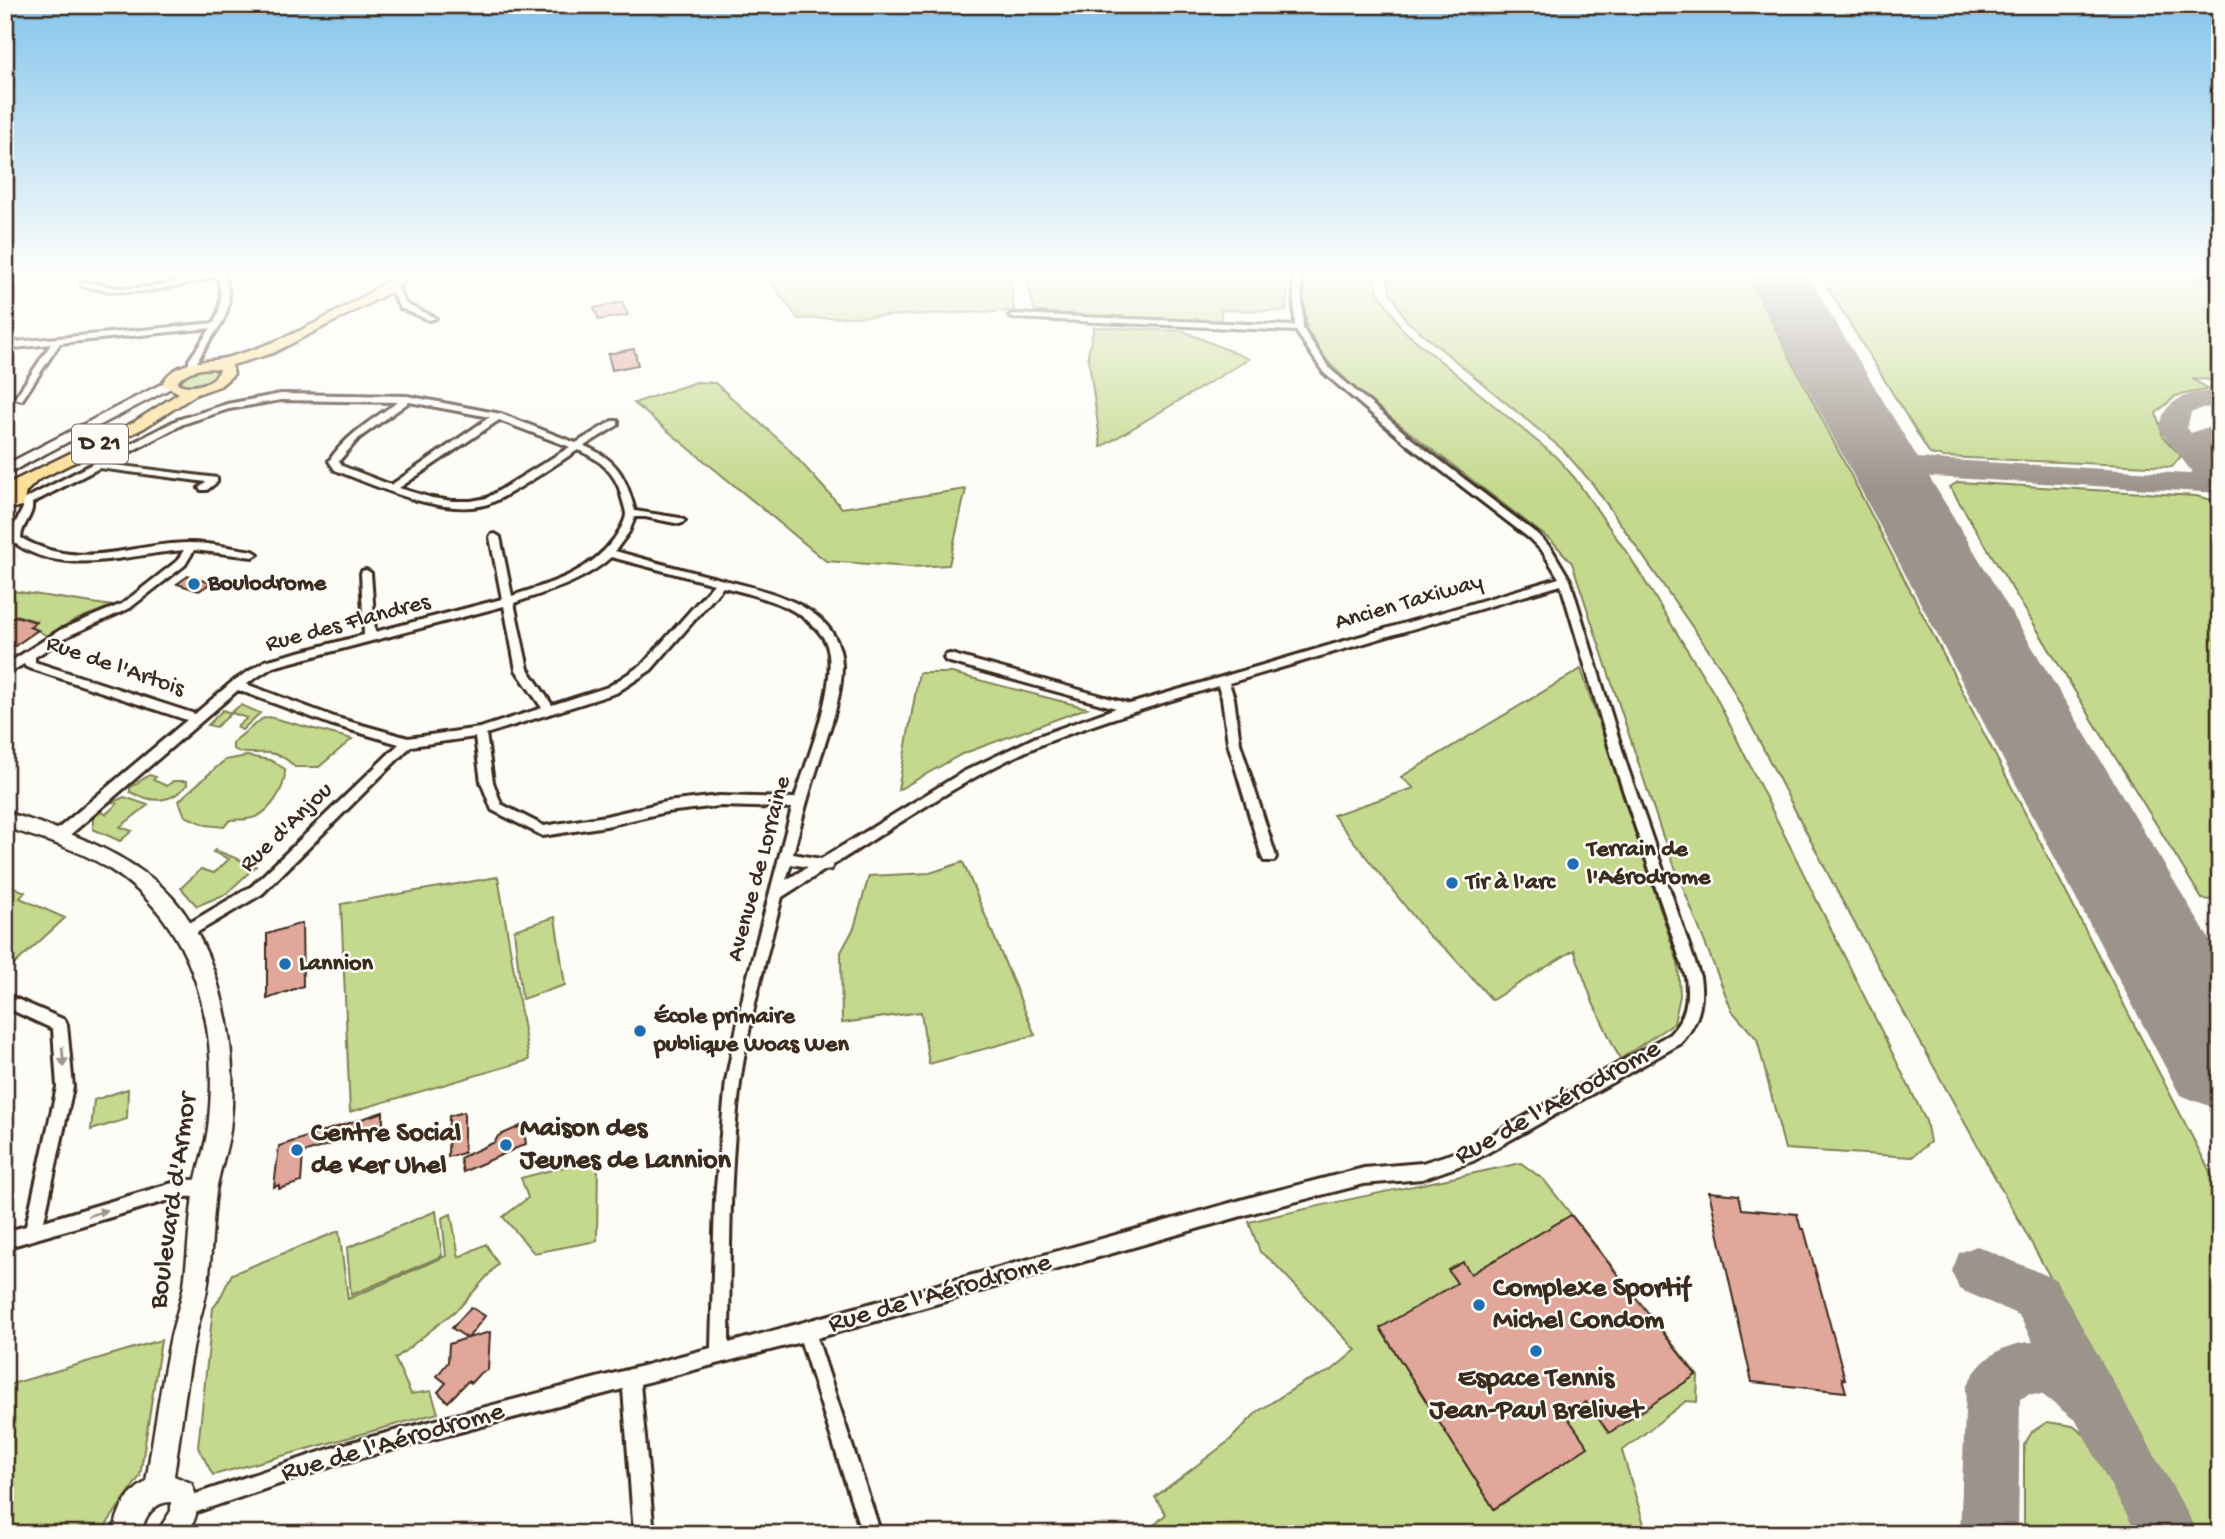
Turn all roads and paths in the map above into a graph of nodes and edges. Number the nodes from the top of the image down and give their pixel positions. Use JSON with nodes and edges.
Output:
{"nodes":[{"id":1,"x":33,"y":344,"type":"edge"},
{"id":2,"x":56,"y":344,"type":"edge"},
{"id":3,"x":205,"y":344,"type":"edge"},
{"id":4,"x":279,"y":344,"type":"edge"},
{"id":5,"x":1309,"y":344,"type":"edge"},
{"id":6,"x":5,"y":346,"type":"edge"},
{"id":7,"x":195,"y":359,"type":"junction"},
{"id":8,"x":220,"y":366,"type":"junction"},
{"id":9,"x":172,"y":387,"type":"junction"},
{"id":10,"x":192,"y":391,"type":"junction"},
{"id":11,"x":19,"y":398,"type":"dead end"},
{"id":12,"x":407,"y":400,"type":"junction"},
{"id":13,"x":498,"y":416,"type":"junction"},
{"id":14,"x":615,"y":423,"type":"dead end"},
{"id":15,"x":578,"y":446,"type":"junction"},
{"id":16,"x":95,"y":464,"type":"junction"},
{"id":17,"x":5,"y":471,"type":"edge"},
{"id":18,"x":43,"y":472,"type":"junction"},
{"id":19,"x":5,"y":484,"type":"edge"},
{"id":20,"x":204,"y":488,"type":"dead end"},
{"id":21,"x":393,"y":489,"type":"junction"},
{"id":22,"x":5,"y":491,"type":"edge"},
{"id":23,"x":17,"y":503,"type":"edge"},
{"id":24,"x":631,"y":514,"type":"junction"},
{"id":25,"x":680,"y":521,"type":"dead end"},
{"id":26,"x":16,"y":532,"type":"junction"},
{"id":27,"x":495,"y":537,"type":"dead end"},
{"id":28,"x":5,"y":539,"type":"edge"},
{"id":29,"x":191,"y":546,"type":"junction"},
{"id":30,"x":609,"y":553,"type":"junction"},
{"id":31,"x":253,"y":554,"type":"dead end"},
{"id":32,"x":366,"y":573,"type":"dead end"},
{"id":33,"x":1565,"y":580,"type":"junction"},
{"id":34,"x":720,"y":584,"type":"junction"},
{"id":35,"x":509,"y":601,"type":"junction"},
{"id":36,"x":370,"y":638,"type":"junction"},
{"id":37,"x":29,"y":655,"type":"junction"},
{"id":38,"x":950,"y":658,"type":"dead end"},
{"id":39,"x":5,"y":671,"type":"edge"},
{"id":40,"x":1222,"y":681,"type":"junction"},
{"id":41,"x":236,"y":685,"type":"junction"},
{"id":42,"x":1129,"y":709,"type":"junction"},
{"id":43,"x":550,"y":710,"type":"junction"},
{"id":44,"x":198,"y":719,"type":"junction"},
{"id":45,"x":480,"y":732,"type":"junction"},
{"id":46,"x":408,"y":742,"type":"junction"},
{"id":47,"x":799,"y":803,"type":"junction"},
{"id":48,"x":5,"y":819,"type":"edge"},
{"id":49,"x":59,"y":836,"type":"junction"},
{"id":50,"x":1269,"y":857,"type":"dead end"},
{"id":51,"x":786,"y":858,"type":"junction"},
{"id":52,"x":826,"y":864,"type":"junction"},
{"id":53,"x":777,"y":893,"type":"junction"},
{"id":54,"x":186,"y":932,"type":"junction"},
{"id":55,"x":5,"y":1000,"type":"edge"},
{"id":56,"x":206,"y":1188,"type":"junction"},
{"id":57,"x":33,"y":1232,"type":"junction"},
{"id":58,"x":5,"y":1240,"type":"edge"},
{"id":59,"x":806,"y":1332,"type":"junction"},
{"id":60,"x":720,"y":1354,"type":"junction"},
{"id":61,"x":631,"y":1378,"type":"junction"},
{"id":62,"x":158,"y":1490,"type":"junction"},
{"id":63,"x":185,"y":1507,"type":"junction"},
{"id":64,"x":124,"y":1532,"type":"edge"},
{"id":65,"x":170,"y":1534,"type":"edge"},
{"id":66,"x":644,"y":1534,"type":"edge"},
{"id":67,"x":872,"y":1534,"type":"edge"}],
"edges":[{"from":1,"to":6,"type":"street"},
{"from":2,"to":11,"type":"street"},
{"from":3,"to":7,"type":"street"},
{"from":4,"to":8,"type":"main road"},
{"from":5,"to":33,"type":"street"},
{"from":7,"to":8,"type":"main road"},
{"from":7,"to":9,"type":"main road"},
{"from":8,"to":10,"type":"main road"},
{"from":9,"to":10,"type":"main road"},
{"from":9,"to":17,"type":"main road"},
{"from":9,"to":19,"type":"main road","number":"D 21"},
{"from":10,"to":18,"type":"main road","number":"D 21"},
{"from":12,"to":13,"type":"street"},
{"from":12,"to":16,"type":"street"},
{"from":12,"to":21,"type":"street"},
{"from":13,"to":15,"type":"street"},
{"from":13,"to":21,"type":"street"},
{"from":14,"to":15,"type":"street"},
{"from":15,"to":21,"type":"street"},
{"from":15,"to":24,"type":"street"},
{"from":16,"to":20,"type":"street"},
{"from":16,"to":23,"type":"street"},
{"from":18,"to":22,"type":"main road","number":"D 21"},
{"from":18,"to":23,"type":"main road"},
{"from":23,"to":26,"type":"street"},
{"from":24,"to":25,"type":"street"},
{"from":24,"to":30,"type":"street"},
{"from":26,"to":28,"type":"street"},
{"from":26,"to":29,"type":"street"},
{"from":27,"to":35,"type":"street"},
{"from":29,"to":31,"type":"street"},
{"from":29,"to":37,"type":"street","name":"Rue de l'Artois"},
{"from":30,"to":34,"type":"street","name":"Avenue de Lorraine"},
{"from":30,"to":35,"type":"street","name":"Rue des Flandres"},
{"from":32,"to":36,"type":"street"},
{"from":33,"to":40,"type":"street","name":"Ancien Taxiway"},
{"from":33,"to":59,"type":"street","name":"Rue de l'Aérodrome"},
{"from":34,"to":43,"type":"street"},
{"from":34,"to":47,"type":"street","name":"Avenue de Lorraine"},
{"from":35,"to":36,"type":"street","name":"Rue des Flandres"},
{"from":35,"to":43,"type":"street"},
{"from":36,"to":41,"type":"street","name":"Rue des Flandres"},
{"from":37,"to":39,"type":"street"},
{"from":37,"to":44,"type":"street","name":"Rue de l'Artois"},
{"from":38,"to":42,"type":"street"},
{"from":40,"to":42,"type":"street","name":"Ancien Taxiway"},
{"from":40,"to":50,"type":"street"},
{"from":41,"to":44,"type":"street","name":"Rue des Flandres"},
{"from":41,"to":46,"type":"street"},
{"from":42,"to":52,"type":"street","name":"Ancien Taxiway"},
{"from":43,"to":45,"type":"street"},
{"from":44,"to":49,"type":"street","name":"Rue des Flandres"},
{"from":45,"to":46,"type":"street"},
{"from":45,"to":47,"type":"street"},
{"from":46,"to":54,"type":"street","name":"Rue d'Anjou"},
{"from":47,"to":51,"type":"street","name":"Avenue de Lorraine"},
{"from":48,"to":49,"type":"main road","name":"Boulevard d'Armor"},
{"from":49,"to":54,"type":"main road","name":"Boulevard d'Armor"},
{"from":51,"to":52,"type":"street"},
{"from":51,"to":53,"type":"street","name":"Avenue de Lorraine"},
{"from":52,"to":53,"type":"street","name":"Ancien Taxiway"},
{"from":53,"to":60,"type":"street","name":"Avenue de Lorraine"},
{"from":54,"to":56,"type":"main road","name":"Boulevard d'Armor"},
{"from":55,"to":57,"type":"street","one_way":true},
{"from":57,"to":56,"type":"street","one_way":true},
{"from":56,"to":62,"type":"main road","name":"Boulevard d'Armor"},
{"from":57,"to":58,"type":"street"},
{"from":59,"to":60,"type":"street","name":"Rue de l'Aérodrome"},
{"from":59,"to":67,"type":"street"},
{"from":60,"to":61,"type":"street","name":"Rue de l'Aérodrome"},
{"from":61,"to":63,"type":"street","name":"Rue de l'Aérodrome"},
{"from":61,"to":66,"type":"street"},
{"from":62,"to":63,"type":"main road"},
{"from":62,"to":64,"type":"main road"},
{"from":63,"to":65,"type":"main road"}]}
